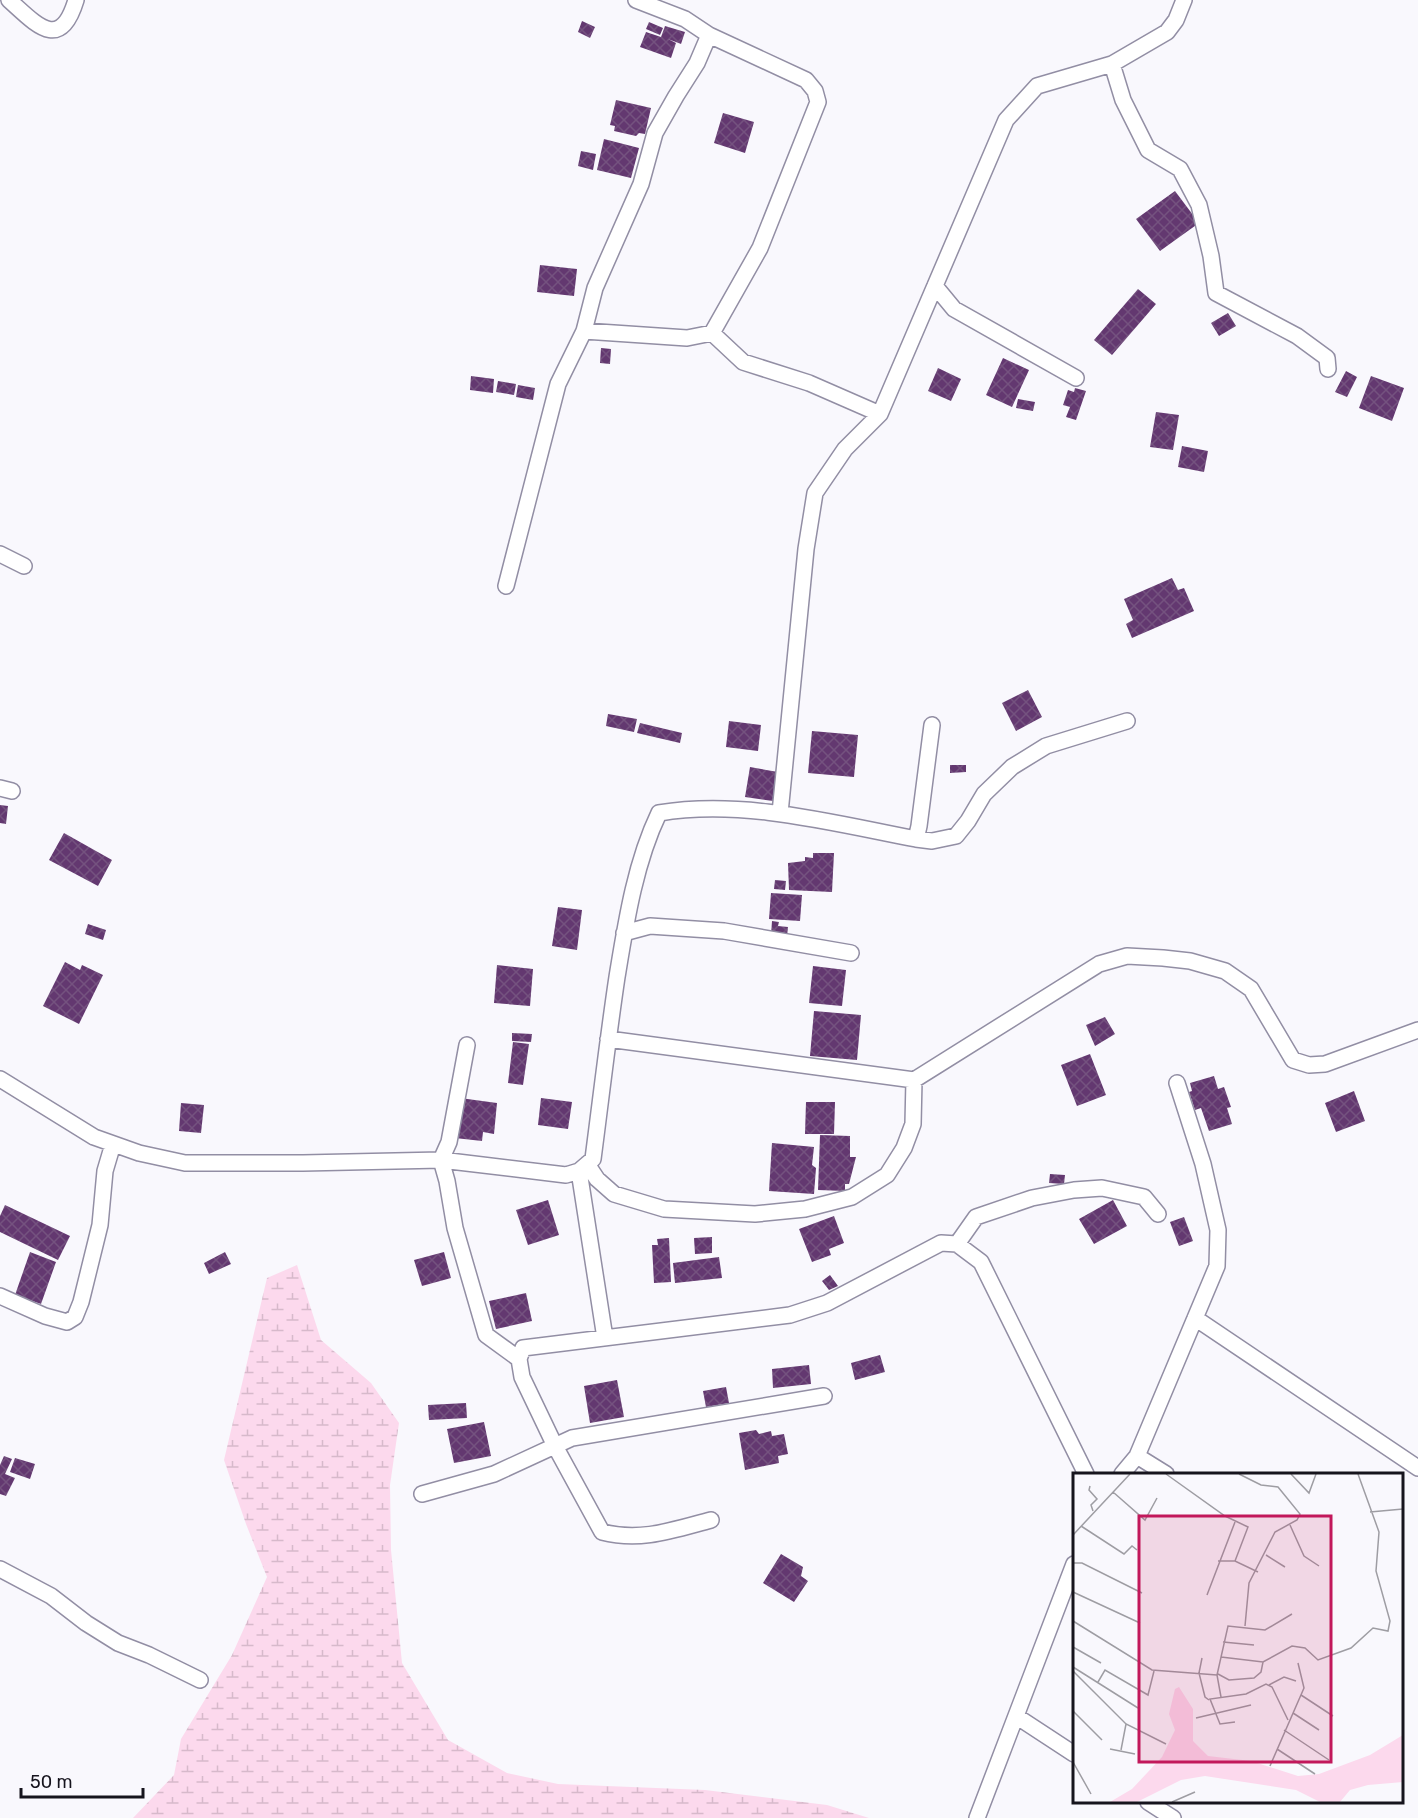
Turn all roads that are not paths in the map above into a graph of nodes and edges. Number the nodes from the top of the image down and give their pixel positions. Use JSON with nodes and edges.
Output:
{"nodes":[{"id":1,"x":9,"y":0,"type":"edge"},
{"id":2,"x":76,"y":0,"type":"edge"},
{"id":3,"x":636,"y":0,"type":"edge"},
{"id":4,"x":1184,"y":0,"type":"edge"},
{"id":5,"x":709,"y":35,"type":"junction"},
{"id":6,"x":1112,"y":64,"type":"junction"},
{"id":7,"x":935,"y":286,"type":"junction"},
{"id":8,"x":584,"y":331,"type":"junction"},
{"id":9,"x":712,"y":333,"type":"junction"},
{"id":10,"x":1328,"y":369,"type":"dead end"},
{"id":11,"x":1076,"y":378,"type":"dead end"},
{"id":12,"x":879,"y":414,"type":"junction"},
{"id":13,"x":0,"y":554,"type":"edge"},
{"id":14,"x":24,"y":566,"type":"dead end"},
{"id":15,"x":506,"y":586,"type":"dead end"},
{"id":16,"x":1127,"y":721,"type":"dead end"},
{"id":17,"x":932,"y":725,"type":"dead end"},
{"id":18,"x":780,"y":813,"type":"junction"},
{"id":19,"x":915,"y":839,"type":"junction"},
{"id":20,"x":624,"y":933,"type":"junction"},
{"id":21,"x":850,"y":953,"type":"dead end"},
{"id":22,"x":1418,"y":1030,"type":"edge"},
{"id":23,"x":608,"y":1039,"type":"junction"},
{"id":24,"x":467,"y":1045,"type":"dead end"},
{"id":25,"x":0,"y":1078,"type":"edge"},
{"id":26,"x":914,"y":1080,"type":"junction"},
{"id":27,"x":1177,"y":1083,"type":"dead end"},
{"id":28,"x":113,"y":1144,"type":"junction"},
{"id":29,"x":441,"y":1160,"type":"junction"},
{"id":30,"x":583,"y":1168,"type":"junction"},
{"id":31,"x":1158,"y":1214,"type":"dead end"},
{"id":32,"x":957,"y":1244,"type":"junction"},
{"id":33,"x":0,"y":1296,"type":"edge"},
{"id":34,"x":1195,"y":1318,"type":"junction"},
{"id":35,"x":605,"y":1338,"type":"junction"},
{"id":36,"x":519,"y":1359,"type":"junction"},
{"id":37,"x":824,"y":1396,"type":"dead end"},
{"id":38,"x":555,"y":1446,"type":"junction"},
{"id":39,"x":1137,"y":1456,"type":"junction"},
{"id":40,"x":1418,"y":1468,"type":"edge"},
{"id":41,"x":1086,"y":1473,"type":"edge"},
{"id":42,"x":1123,"y":1473,"type":"edge"},
{"id":43,"x":1164,"y":1473,"type":"edge"},
{"id":44,"x":422,"y":1494,"type":"dead end"},
{"id":45,"x":711,"y":1520,"type":"dead end"},
{"id":46,"x":0,"y":1569,"type":"edge"},
{"id":47,"x":1071,"y":1582,"type":"edge"},
{"id":48,"x":200,"y":1680,"type":"dead end"},
{"id":49,"x":1016,"y":1716,"type":"junction"},
{"id":50,"x":1073,"y":1753,"type":"edge"},
{"id":51,"x":1150,"y":1803,"type":"edge"},
{"id":52,"x":977,"y":1818,"type":"edge"},
{"id":53,"x":1173,"y":1818,"type":"edge"}],
"edges":[{"from":1,"to":2,"type":"street"},
{"from":3,"to":5,"type":"street"},
{"from":4,"to":6,"type":"street"},
{"from":5,"to":8,"type":"street"},
{"from":5,"to":9,"type":"street"},
{"from":6,"to":7,"type":"street"},
{"from":6,"to":10,"type":"street"},
{"from":7,"to":11,"type":"street"},
{"from":7,"to":12,"type":"street"},
{"from":8,"to":9,"type":"street"},
{"from":8,"to":15,"type":"street"},
{"from":9,"to":12,"type":"street"},
{"from":12,"to":18,"type":"street"},
{"from":13,"to":14,"type":"street"},
{"from":16,"to":19,"type":"street"},
{"from":17,"to":19,"type":"street"},
{"from":18,"to":19,"type":"street"},
{"from":18,"to":20,"type":"street"},
{"from":20,"to":21,"type":"street"},
{"from":20,"to":23,"type":"street"},
{"from":22,"to":26,"type":"street"},
{"from":23,"to":26,"type":"street"},
{"from":23,"to":30,"type":"street"},
{"from":24,"to":29,"type":"street"},
{"from":25,"to":28,"type":"street"},
{"from":26,"to":30,"type":"street"},
{"from":27,"to":34,"type":"street"},
{"from":28,"to":29,"type":"street"},
{"from":28,"to":33,"type":"street"},
{"from":29,"to":30,"type":"street"},
{"from":29,"to":36,"type":"street"},
{"from":30,"to":35,"type":"street"},
{"from":31,"to":32,"type":"street"},
{"from":32,"to":35,"type":"street"},
{"from":32,"to":41,"type":"street"},
{"from":34,"to":39,"type":"street"},
{"from":34,"to":40,"type":"street"},
{"from":35,"to":36,"type":"street"},
{"from":36,"to":38,"type":"street"},
{"from":37,"to":38,"type":"street"},
{"from":38,"to":44,"type":"street"},
{"from":38,"to":45,"type":"street"},
{"from":39,"to":42,"type":"street"},
{"from":39,"to":43,"type":"street"},
{"from":46,"to":48,"type":"street"},
{"from":47,"to":49,"type":"street"},
{"from":49,"to":50,"type":"street"},
{"from":49,"to":52,"type":"street"},
{"from":51,"to":53,"type":"street"}]}
